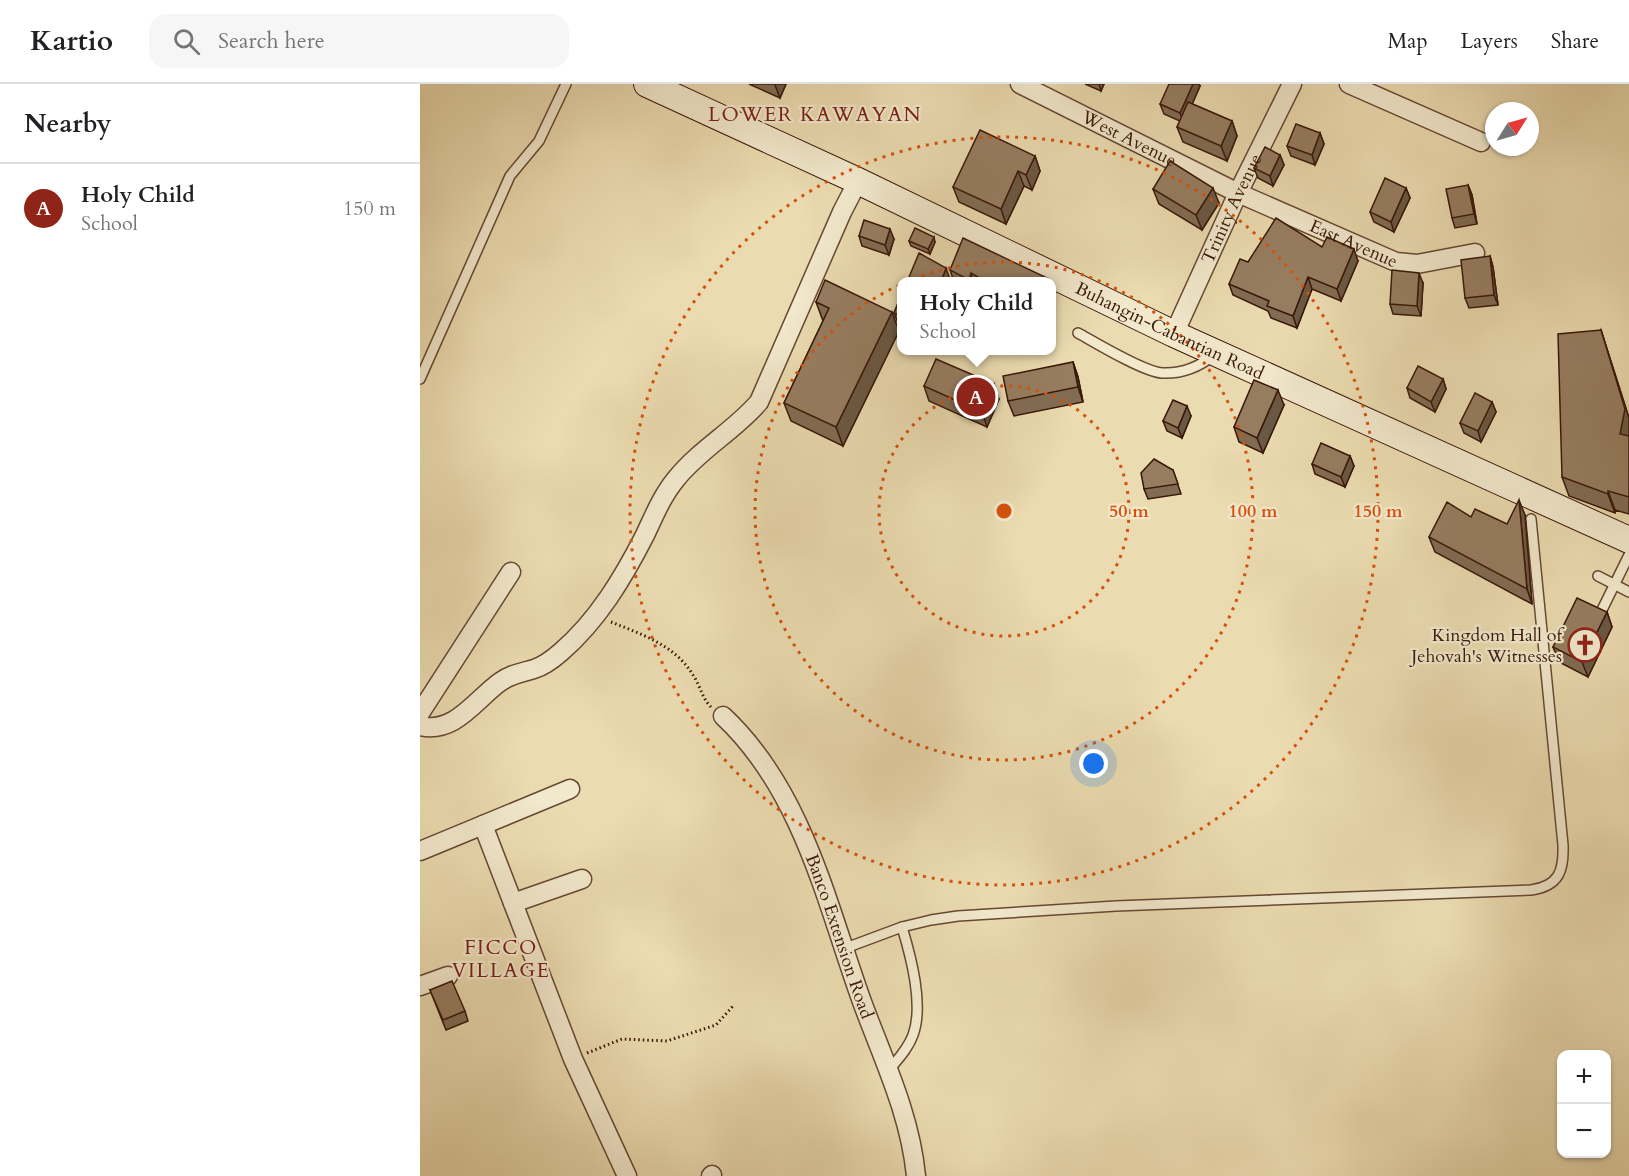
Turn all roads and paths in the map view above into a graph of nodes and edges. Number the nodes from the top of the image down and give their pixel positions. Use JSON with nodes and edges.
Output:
{"nodes":[{"id":1,"x":566,"y":84,"type":"edge"},
{"id":2,"x":647,"y":84,"type":"edge"},
{"id":3,"x":1020,"y":84,"type":"edge"},
{"id":4,"x":1292,"y":84,"type":"edge"},
{"id":5,"x":1349,"y":84,"type":"edge"},
{"id":6,"x":1481,"y":142,"type":"dead end"},
{"id":7,"x":858,"y":181,"type":"junction"},
{"id":8,"x":1238,"y":193,"type":"junction"},
{"id":9,"x":1475,"y":253,"type":"dead end"},
{"id":10,"x":1078,"y":333,"type":"dead end"},
{"id":11,"x":1174,"y":334,"type":"junction"},
{"id":12,"x":1217,"y":353,"type":"junction"},
{"id":13,"x":420,"y":379,"type":"edge"},
{"id":14,"x":1531,"y":519,"type":"dead end"},
{"id":15,"x":1629,"y":540,"type":"edge"},
{"id":16,"x":1629,"y":555,"type":"edge"},
{"id":17,"x":511,"y":572,"type":"dead end"},
{"id":18,"x":1598,"y":576,"type":"dead end"},
{"id":19,"x":1616,"y":583,"type":"junction"},
{"id":20,"x":1629,"y":592,"type":"edge"},
{"id":21,"x":1600,"y":614,"type":"edge"},
{"id":22,"x":595,"y":615,"type":"junction"},
{"id":23,"x":420,"y":713,"type":"edge"},
{"id":24,"x":723,"y":716,"type":"joint"},
{"id":25,"x":420,"y":726,"type":"edge"},
{"id":26,"x":570,"y":789,"type":"dead end"},
{"id":27,"x":483,"y":825,"type":"junction"},
{"id":28,"x":420,"y":850,"type":"edge"},
{"id":29,"x":582,"y":879,"type":"dead end"},
{"id":30,"x":513,"y":903,"type":"junction"},
{"id":31,"x":902,"y":927,"type":"junction"},
{"id":32,"x":843,"y":949,"type":"junction"},
{"id":33,"x":448,"y":976,"type":"dead end"},
{"id":34,"x":420,"y":986,"type":"edge"},
{"id":35,"x":733,"y":1006,"type":"dead end"},
{"id":36,"x":573,"y":1059,"type":"junction"},
{"id":37,"x":889,"y":1070,"type":"junction"},
{"id":38,"x":627,"y":1176,"type":"edge"},
{"id":39,"x":916,"y":1176,"type":"edge"}],
"edges":[{"from":1,"to":13,"type":"lane"},
{"from":2,"to":7,"type":"main road","name":"Buhangin-Cabantian Road"},
{"from":3,"to":8,"type":"street","name":"West Avenue"},
{"from":4,"to":8,"type":"street","name":"Trinity Avenue"},
{"from":5,"to":6,"type":"street"},
{"from":7,"to":11,"type":"main road","name":"Buhangin-Cabantian Road"},
{"from":7,"to":22,"type":"street"},
{"from":8,"to":9,"type":"street","name":"East Avenue"},
{"from":8,"to":11,"type":"street","name":"Trinity Avenue"},
{"from":10,"to":12,"type":"lane"},
{"from":11,"to":12,"type":"main road","name":"Buhangin-Cabantian Road"},
{"from":12,"to":15,"type":"main road","name":"Buhangin-Cabantian Road"},
{"from":14,"to":31,"type":"lane"},
{"from":16,"to":19,"type":"lane"},
{"from":17,"to":23,"type":"street"},
{"from":18,"to":19,"type":"lane"},
{"from":19,"to":20,"type":"lane"},
{"from":19,"to":21,"type":"lane"},
{"from":22,"to":24,"type":"path"},
{"from":22,"to":25,"type":"street"},
{"from":24,"to":32,"type":"street","name":"Banco Extension Road"},
{"from":26,"to":27,"type":"street"},
{"from":27,"to":28,"type":"street"},
{"from":27,"to":30,"type":"street"},
{"from":29,"to":30,"type":"street"},
{"from":30,"to":36,"type":"street"},
{"from":31,"to":32,"type":"lane"},
{"from":31,"to":37,"type":"lane"},
{"from":32,"to":37,"type":"street","name":"Banco Extension Road"},
{"from":33,"to":34,"type":"street"},
{"from":35,"to":36,"type":"path"},
{"from":36,"to":38,"type":"street"},
{"from":37,"to":39,"type":"street","name":"Banco Extension Road"}]}
